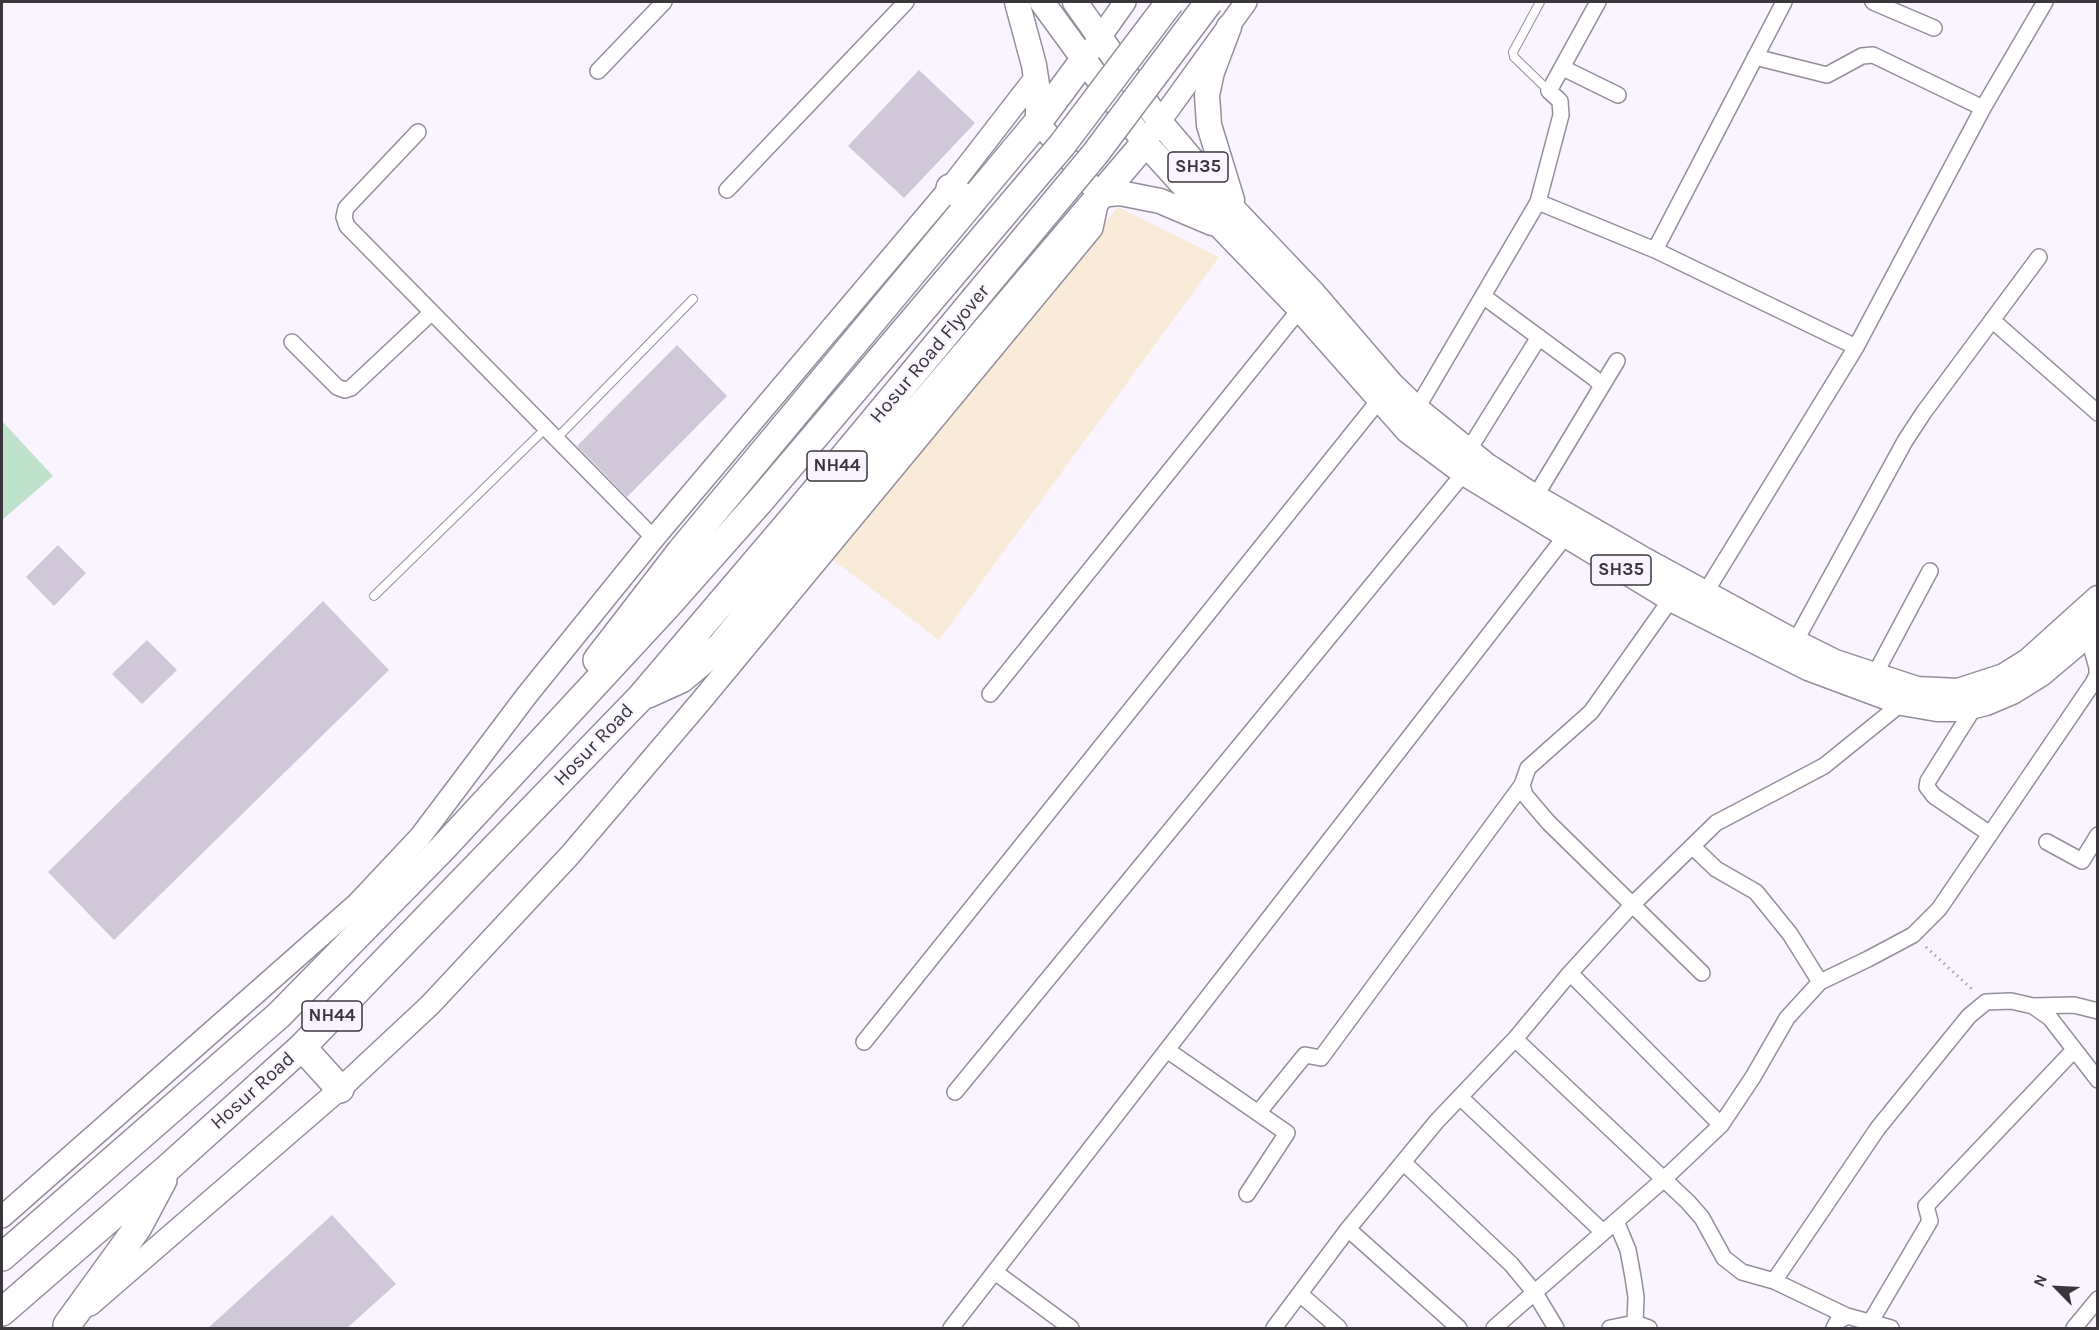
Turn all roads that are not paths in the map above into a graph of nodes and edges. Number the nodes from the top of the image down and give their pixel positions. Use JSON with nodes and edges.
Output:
{"nodes":[{"id":1,"x":664,"y":2,"type":"edge"},
{"id":2,"x":906,"y":2,"type":"edge"},
{"id":3,"x":1017,"y":2,"type":"edge"},
{"id":4,"x":1042,"y":2,"type":"edge"},
{"id":5,"x":1075,"y":2,"type":"edge"},
{"id":6,"x":1125,"y":2,"type":"edge"},
{"id":7,"x":1170,"y":2,"type":"edge"},
{"id":8,"x":1200,"y":2,"type":"edge"},
{"id":9,"x":1209,"y":2,"type":"edge"},
{"id":10,"x":1246,"y":2,"type":"edge"},
{"id":11,"x":1540,"y":2,"type":"edge"},
{"id":12,"x":1598,"y":2,"type":"edge"},
{"id":13,"x":1784,"y":2,"type":"edge"},
{"id":14,"x":1873,"y":2,"type":"edge"},
{"id":15,"x":2046,"y":2,"type":"edge"},
{"id":16,"x":1228,"y":27,"type":"junction"},
{"id":17,"x":1934,"y":28,"type":"dead end"},
{"id":18,"x":1101,"y":36,"type":"junction"},
{"id":19,"x":1755,"y":57,"type":"junction"},
{"id":20,"x":1084,"y":60,"type":"junction"},
{"id":21,"x":1563,"y":68,"type":"junction"},
{"id":22,"x":598,"y":71,"type":"dead end"},
{"id":23,"x":1036,"y":77,"type":"junction"},
{"id":24,"x":1549,"y":91,"type":"junction"},
{"id":25,"x":1618,"y":95,"type":"dead end"},
{"id":26,"x":1983,"y":108,"type":"junction"},
{"id":27,"x":1038,"y":122,"type":"junction"},
{"id":28,"x":418,"y":132,"type":"dead end"},
{"id":29,"x":1152,"y":133,"type":"junction"},
{"id":30,"x":727,"y":190,"type":"dead end"},
{"id":31,"x":960,"y":195,"type":"junction"},
{"id":32,"x":1099,"y":195,"type":"junction"},
{"id":33,"x":1538,"y":201,"type":"junction"},
{"id":34,"x":1228,"y":219,"type":"junction"},
{"id":35,"x":1655,"y":250,"type":"junction"},
{"id":36,"x":2039,"y":257,"type":"dead end"},
{"id":37,"x":1483,"y":296,"type":"junction"},
{"id":38,"x":693,"y":299,"type":"dead end"},
{"id":39,"x":1300,"y":309,"type":"junction"},
{"id":40,"x":431,"y":313,"type":"junction"},
{"id":41,"x":1992,"y":320,"type":"junction"},
{"id":42,"x":1539,"y":337,"type":"junction"},
{"id":43,"x":292,"y":342,"type":"dead end"},
{"id":44,"x":1856,"y":347,"type":"junction"},
{"id":45,"x":1617,"y":362,"type":"dead end"},
{"id":46,"x":1602,"y":386,"type":"junction"},
{"id":47,"x":1386,"y":392,"type":"junction"},
{"id":48,"x":2097,"y":413,"type":"edge"},
{"id":49,"x":1411,"y":418,"type":"junction"},
{"id":50,"x":551,"y":434,"type":"junction"},
{"id":51,"x":1466,"y":462,"type":"junction"},
{"id":52,"x":1535,"y":497,"type":"junction"},
{"id":53,"x":1571,"y":529,"type":"junction"},
{"id":54,"x":654,"y":538,"type":"junction"},
{"id":55,"x":1930,"y":570,"type":"dead end"},
{"id":56,"x":374,"y":596,"type":"dead end"},
{"id":57,"x":2097,"y":598,"type":"edge"},
{"id":58,"x":1671,"y":599,"type":"junction"},
{"id":59,"x":1700,"y":602,"type":"junction"},
{"id":60,"x":2093,"y":631,"type":"edge"},
{"id":61,"x":1795,"y":642,"type":"junction"},
{"id":62,"x":1874,"y":676,"type":"junction"},
{"id":63,"x":598,"y":682,"type":"junction"},
{"id":64,"x":990,"y":694,"type":"dead end"},
{"id":65,"x":640,"y":698,"type":"junction"},
{"id":66,"x":1902,"y":703,"type":"junction"},
{"id":67,"x":1975,"y":706,"type":"junction"},
{"id":68,"x":1522,"y":785,"type":"junction"},
{"id":69,"x":1990,"y":834,"type":"junction"},
{"id":70,"x":2097,"y":836,"type":"edge"},
{"id":71,"x":2047,"y":842,"type":"dead end"},
{"id":72,"x":1693,"y":847,"type":"junction"},
{"id":73,"x":1633,"y":904,"type":"junction"},
{"id":74,"x":1570,"y":973,"type":"junction"},
{"id":75,"x":1702,"y":973,"type":"dead end"},
{"id":76,"x":1820,"y":982,"type":"junction"},
{"id":77,"x":2033,"y":1006,"type":"junction"},
{"id":78,"x":2097,"y":1011,"type":"edge"},
{"id":79,"x":1515,"y":1039,"type":"junction"},
{"id":80,"x":864,"y":1042,"type":"dead end"},
{"id":81,"x":302,"y":1047,"type":"junction"},
{"id":82,"x":1167,"y":1050,"type":"junction"},
{"id":83,"x":2074,"y":1050,"type":"junction"},
{"id":84,"x":2097,"y":1080,"type":"edge"},
{"id":85,"x":340,"y":1089,"type":"junction"},
{"id":86,"x":955,"y":1092,"type":"dead end"},
{"id":87,"x":1460,"y":1097,"type":"junction"},
{"id":88,"x":1258,"y":1113,"type":"junction"},
{"id":89,"x":1721,"y":1125,"type":"junction"},
{"id":90,"x":1403,"y":1162,"type":"junction"},
{"id":91,"x":170,"y":1166,"type":"junction"},
{"id":92,"x":1663,"y":1180,"type":"junction"},
{"id":93,"x":1247,"y":1194,"type":"dead end"},
{"id":94,"x":3,"y":1213,"type":"edge"},
{"id":95,"x":1616,"y":1221,"type":"junction"},
{"id":96,"x":1348,"y":1229,"type":"junction"},
{"id":97,"x":1603,"y":1232,"type":"junction"},
{"id":98,"x":2,"y":1257,"type":"edge"},
{"id":99,"x":995,"y":1272,"type":"junction"},
{"id":100,"x":1774,"y":1281,"type":"junction"},
{"id":101,"x":1535,"y":1293,"type":"junction"},
{"id":102,"x":1300,"y":1294,"type":"junction"},
{"id":103,"x":2097,"y":1299,"type":"edge"},
{"id":104,"x":2,"y":1312,"type":"edge"},
{"id":105,"x":1847,"y":1316,"type":"junction"},
{"id":106,"x":1870,"y":1321,"type":"junction"},
{"id":107,"x":1642,"y":1326,"type":"edge"},
{"id":108,"x":65,"y":1327,"type":"edge"},
{"id":109,"x":1496,"y":1328,"type":"edge"},
{"id":110,"x":951,"y":1329,"type":"edge"},
{"id":111,"x":1071,"y":1329,"type":"edge"},
{"id":112,"x":1274,"y":1329,"type":"edge"},
{"id":113,"x":1339,"y":1329,"type":"edge"},
{"id":114,"x":1459,"y":1329,"type":"edge"},
{"id":115,"x":1556,"y":1329,"type":"edge"},
{"id":116,"x":1610,"y":1329,"type":"edge"},
{"id":117,"x":1834,"y":1329,"type":"edge"},
{"id":118,"x":1891,"y":1329,"type":"edge"},
{"id":119,"x":2074,"y":1329,"type":"edge"}],
"edges":[{"from":1,"to":22,"type":"street"},
{"from":2,"to":30,"type":"street"},
{"from":3,"to":23,"type":"main road"},
{"from":4,"to":20,"type":"main road","number":"SH35"},
{"from":5,"to":18,"type":"main road","number":"SH35"},
{"from":6,"to":18,"type":"street"},
{"from":7,"to":63,"type":"highway","name":"Hosur Road Flyover","number":"NH44","bridge":true},
{"from":8,"to":16,"type":"street"},
{"from":9,"to":65,"type":"highway","name":"Hosur Road Flyover","number":"NH44","bridge":true},
{"from":10,"to":16,"type":"street"},
{"from":11,"to":24,"type":"lane"},
{"from":12,"to":21,"type":"street"},
{"from":13,"to":19,"type":"street"},
{"from":14,"to":17,"type":"street"},
{"from":15,"to":26,"type":"street"},
{"from":16,"to":29,"type":"street"},
{"from":16,"to":34,"type":"main road"},
{"from":18,"to":20,"type":"street"},
{"from":18,"to":29,"type":"main road","number":"SH35"},
{"from":19,"to":26,"type":"street"},
{"from":19,"to":35,"type":"street"},
{"from":20,"to":27,"type":"highway"},
{"from":20,"to":29,"type":"main road","number":"SH35"},
{"from":21,"to":24,"type":"street"},
{"from":21,"to":25,"type":"street"},
{"from":23,"to":27,"type":"main road"},
{"from":23,"to":31,"type":"street"},
{"from":24,"to":33,"type":"street"},
{"from":26,"to":44,"type":"street"},
{"from":27,"to":31,"type":"highway"},
{"from":27,"to":32,"type":"street"},
{"from":28,"to":40,"type":"street"},
{"from":29,"to":32,"type":"highway"},
{"from":29,"to":34,"type":"main road","number":"SH35"},
{"from":31,"to":54,"type":"street"},
{"from":31,"to":63,"type":"highway"},
{"from":32,"to":34,"type":"main road"},
{"from":32,"to":65,"type":"highway"},
{"from":32,"to":85,"type":"street"},
{"from":33,"to":35,"type":"street"},
{"from":33,"to":37,"type":"street"},
{"from":34,"to":39,"type":"main road","number":"SH35"},
{"from":34,"to":47,"type":"main road","number":"SH35"},
{"from":35,"to":44,"type":"street"},
{"from":36,"to":41,"type":"street"},
{"from":37,"to":42,"type":"street"},
{"from":37,"to":49,"type":"street"},
{"from":38,"to":50,"type":"lane"},
{"from":39,"to":47,"type":"main road","number":"SH35"},
{"from":39,"to":64,"type":"street"},
{"from":40,"to":43,"type":"street"},
{"from":40,"to":50,"type":"street"},
{"from":41,"to":48,"type":"street"},
{"from":41,"to":61,"type":"street"},
{"from":42,"to":46,"type":"street"},
{"from":42,"to":51,"type":"street"},
{"from":44,"to":59,"type":"street"},
{"from":45,"to":46,"type":"street"},
{"from":46,"to":52,"type":"street"},
{"from":47,"to":49,"type":"main road","number":"SH35"},
{"from":47,"to":80,"type":"street"},
{"from":49,"to":51,"type":"main road","number":"SH35"},
{"from":50,"to":54,"type":"street"},
{"from":50,"to":56,"type":"lane"},
{"from":51,"to":52,"type":"main road","number":"SH35"},
{"from":51,"to":53,"type":"main road","number":"SH35"},
{"from":51,"to":86,"type":"street"},
{"from":52,"to":53,"type":"main road","number":"SH35"},
{"from":53,"to":58,"type":"main road","number":"SH35"},
{"from":53,"to":59,"type":"main road","number":"SH35"},
{"from":53,"to":82,"type":"street"},
{"from":54,"to":94,"type":"street"},
{"from":55,"to":62,"type":"street"},
{"from":57,"to":62,"type":"main road","number":"SH35"},
{"from":58,"to":59,"type":"main road","number":"SH35"},
{"from":58,"to":68,"type":"street"},
{"from":59,"to":61,"type":"main road","number":"SH35"},
{"from":59,"to":66,"type":"main road","number":"SH35"},
{"from":60,"to":67,"type":"main road","number":"SH35"},
{"from":60,"to":69,"type":"street"},
{"from":61,"to":62,"type":"main road","number":"SH35"},
{"from":63,"to":98,"type":"highway","name":"Hosur Road","number":"NH44"},
{"from":65,"to":81,"type":"highway","name":"Hosur Road","number":"NH44"},
{"from":66,"to":67,"type":"main road","number":"SH35"},
{"from":66,"to":72,"type":"street"},
{"from":67,"to":69,"type":"street"},
{"from":68,"to":73,"type":"street"},
{"from":68,"to":88,"type":"street"},
{"from":69,"to":76,"type":"street"},
{"from":70,"to":71,"type":"street"},
{"from":72,"to":73,"type":"street"},
{"from":72,"to":76,"type":"street"},
{"from":73,"to":74,"type":"street"},
{"from":73,"to":75,"type":"street"},
{"from":74,"to":79,"type":"street"},
{"from":74,"to":89,"type":"street"},
{"from":76,"to":89,"type":"street"},
{"from":77,"to":78,"type":"street"},
{"from":77,"to":83,"type":"street"},
{"from":77,"to":100,"type":"street"},
{"from":79,"to":87,"type":"street"},
{"from":79,"to":92,"type":"street"},
{"from":81,"to":85,"type":"highway"},
{"from":81,"to":91,"type":"highway","name":"Hosur Road","number":"NH44"},
{"from":82,"to":88,"type":"street"},
{"from":82,"to":99,"type":"street"},
{"from":83,"to":84,"type":"street"},
{"from":83,"to":106,"type":"street"},
{"from":85,"to":108,"type":"street"},
{"from":87,"to":90,"type":"street"},
{"from":87,"to":97,"type":"street"},
{"from":88,"to":93,"type":"street"},
{"from":89,"to":92,"type":"street"},
{"from":90,"to":96,"type":"street"},
{"from":90,"to":101,"type":"street"},
{"from":91,"to":104,"type":"highway","name":"Hosur Road","number":"NH44"},
{"from":91,"to":108,"type":"highway"},
{"from":92,"to":95,"type":"street"},
{"from":92,"to":100,"type":"street"},
{"from":95,"to":97,"type":"street"},
{"from":95,"to":107,"type":"street"},
{"from":96,"to":102,"type":"street"},
{"from":96,"to":114,"type":"street"},
{"from":97,"to":101,"type":"street"},
{"from":99,"to":110,"type":"street"},
{"from":99,"to":111,"type":"street"},
{"from":100,"to":105,"type":"street"},
{"from":101,"to":109,"type":"street"},
{"from":101,"to":115,"type":"street"},
{"from":102,"to":112,"type":"street"},
{"from":102,"to":113,"type":"street"},
{"from":103,"to":119,"type":"street"},
{"from":105,"to":106,"type":"street"},
{"from":105,"to":117,"type":"street"},
{"from":106,"to":118,"type":"street"},
{"from":107,"to":116,"type":"street"}]}
